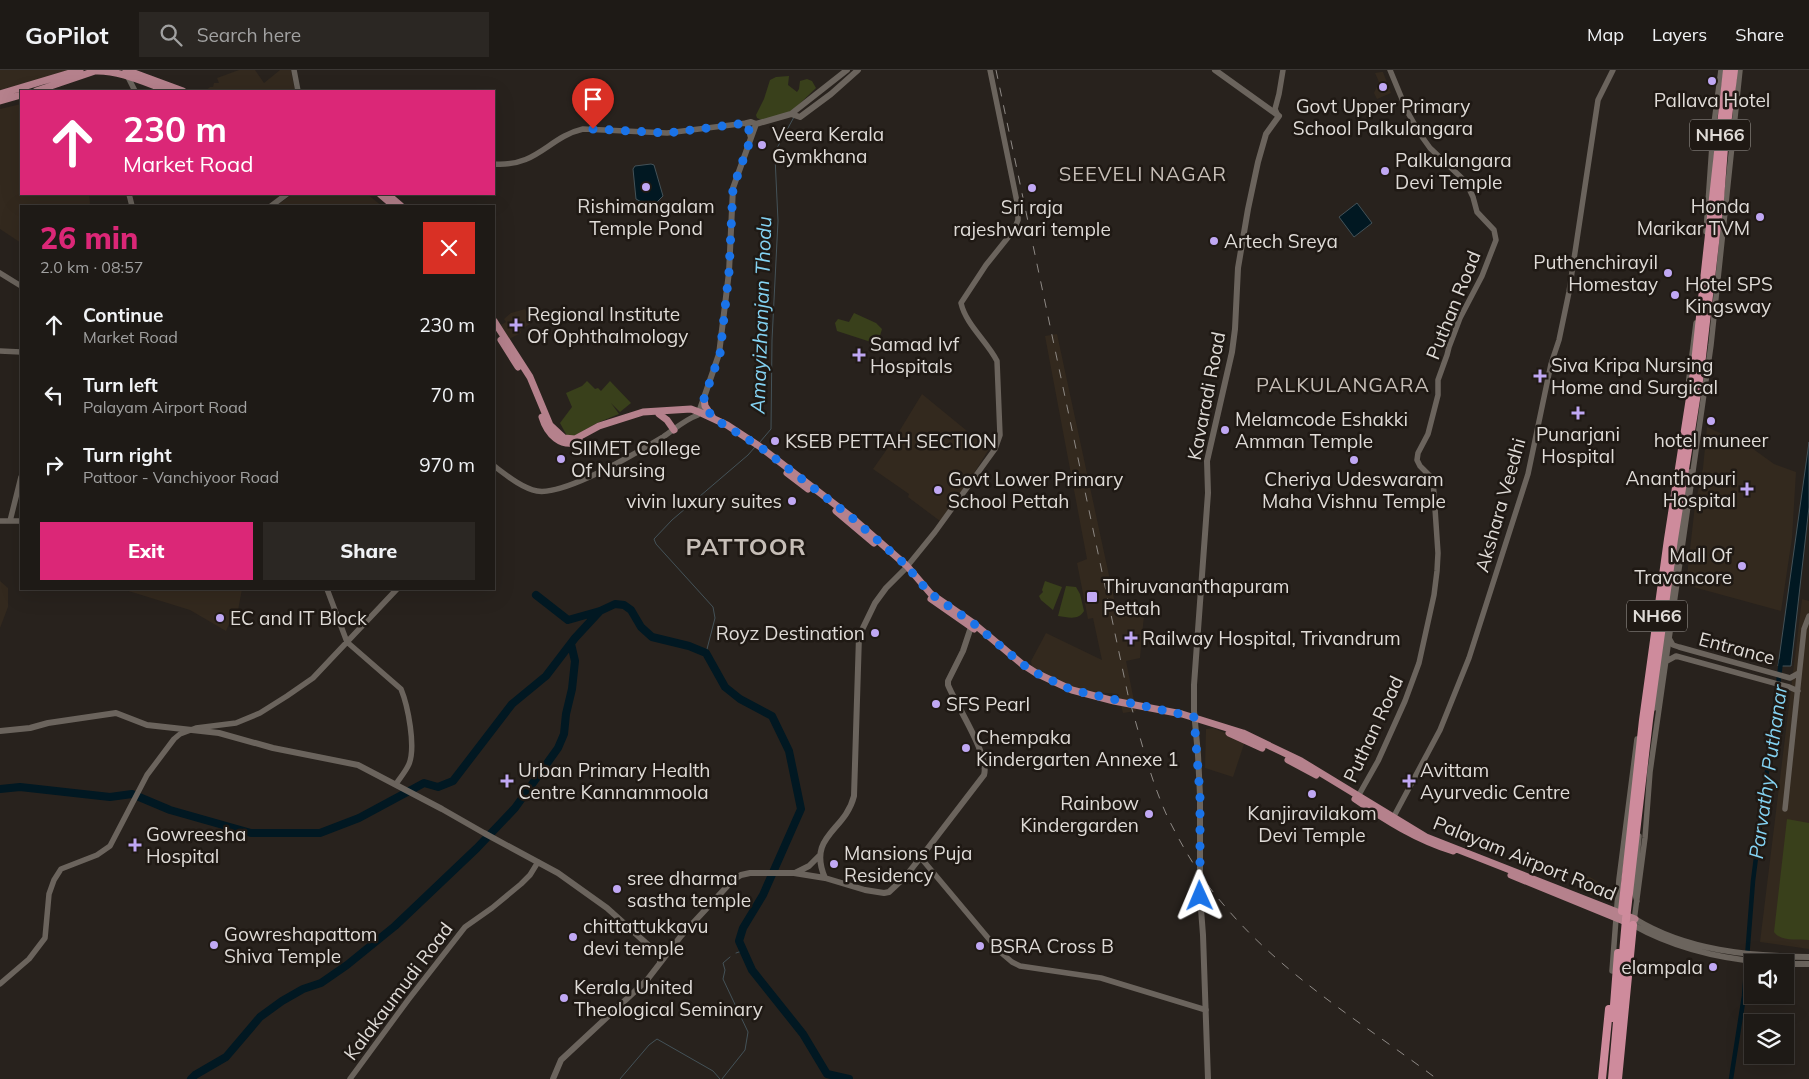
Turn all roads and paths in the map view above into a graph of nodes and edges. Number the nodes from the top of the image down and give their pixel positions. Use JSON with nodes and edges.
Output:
{"nodes":[{"id":1,"x":80,"y":70,"type":"edge"},
{"id":2,"x":294,"y":70,"type":"edge"},
{"id":3,"x":847,"y":70,"type":"edge"},
{"id":4,"x":858,"y":70,"type":"edge"},
{"id":5,"x":990,"y":70,"type":"edge"},
{"id":6,"x":1215,"y":70,"type":"edge"},
{"id":7,"x":1283,"y":70,"type":"edge"},
{"id":8,"x":1390,"y":70,"type":"edge"},
{"id":9,"x":1613,"y":70,"type":"edge"},
{"id":10,"x":1721,"y":70,"type":"edge"},
{"id":11,"x":1727,"y":70,"type":"edge"},
{"id":12,"x":1734,"y":70,"type":"edge"},
{"id":13,"x":1740,"y":70,"type":"edge"},
{"id":14,"x":126,"y":72,"type":"edge"},
{"id":15,"x":39,"y":90,"type":"edge"},
{"id":16,"x":135,"y":90,"type":"edge"},
{"id":17,"x":167,"y":90,"type":"edge"},
{"id":18,"x":180,"y":90,"type":"edge"},
{"id":19,"x":298,"y":90,"type":"edge"},
{"id":20,"x":0,"y":94,"type":"edge"},
{"id":21,"x":20,"y":95,"type":"edge"},
{"id":22,"x":0,"y":101,"type":"edge"},
{"id":23,"x":791,"y":114,"type":"junction"},
{"id":24,"x":1278,"y":116,"type":"junction"},
{"id":25,"x":747,"y":123,"type":"junction"},
{"id":26,"x":756,"y":124,"type":"junction"},
{"id":27,"x":751,"y":138,"type":"junction"},
{"id":28,"x":495,"y":164,"type":"edge"},
{"id":29,"x":287,"y":195,"type":"edge"},
{"id":30,"x":381,"y":195,"type":"edge"},
{"id":31,"x":388,"y":195,"type":"edge"},
{"id":32,"x":272,"y":205,"type":"edge"},
{"id":33,"x":393,"y":205,"type":"edge"},
{"id":34,"x":400,"y":205,"type":"edge"},
{"id":35,"x":0,"y":273,"type":"edge"},
{"id":36,"x":20,"y":285,"type":"edge"},
{"id":37,"x":1703,"y":316,"type":"junction"},
{"id":38,"x":496,"y":332,"type":"edge"},
{"id":39,"x":0,"y":351,"type":"edge"},
{"id":40,"x":20,"y":352,"type":"edge"},
{"id":41,"x":704,"y":398,"type":"junction"},
{"id":42,"x":699,"y":413,"type":"junction"},
{"id":43,"x":660,"y":414,"type":"junction"},
{"id":44,"x":713,"y":418,"type":"junction"},
{"id":45,"x":676,"y":427,"type":"junction"},
{"id":46,"x":751,"y":442,"type":"junction"},
{"id":47,"x":1698,"y":442,"type":"junction"},
{"id":48,"x":495,"y":467,"type":"edge"},
{"id":49,"x":20,"y":481,"type":"edge"},
{"id":50,"x":0,"y":521,"type":"edge"},
{"id":51,"x":10,"y":521,"type":"junction"},
{"id":52,"x":20,"y":521,"type":"edge"},
{"id":53,"x":906,"y":568,"type":"junction"},
{"id":54,"x":327,"y":590,"type":"edge"},
{"id":55,"x":396,"y":590,"type":"edge"},
{"id":56,"x":1809,"y":616,"type":"edge"},
{"id":57,"x":972,"y":625,"type":"junction"},
{"id":58,"x":1669,"y":638,"type":"junction"},
{"id":59,"x":347,"y":642,"type":"junction"},
{"id":60,"x":1665,"y":662,"type":"junction"},
{"id":61,"x":1800,"y":673,"type":"junction"},
{"id":62,"x":1798,"y":691,"type":"junction"},
{"id":63,"x":1136,"y":707,"type":"junction"},
{"id":64,"x":1195,"y":720,"type":"junction"},
{"id":65,"x":190,"y":730,"type":"junction"},
{"id":66,"x":0,"y":731,"type":"edge"},
{"id":67,"x":396,"y":784,"type":"junction"},
{"id":68,"x":1357,"y":798,"type":"junction"},
{"id":69,"x":1785,"y":809,"type":"dead end"},
{"id":70,"x":1393,"y":818,"type":"junction"},
{"id":71,"x":818,"y":856,"type":"junction"},
{"id":72,"x":921,"y":858,"type":"junction"},
{"id":73,"x":538,"y":862,"type":"junction"},
{"id":74,"x":791,"y":873,"type":"junction"},
{"id":75,"x":825,"y":878,"type":"junction"},
{"id":76,"x":1637,"y":901,"type":"junction"},
{"id":77,"x":1625,"y":919,"type":"junction"},
{"id":78,"x":1693,"y":947,"type":"junction"},
{"id":79,"x":672,"y":948,"type":"junction"},
{"id":80,"x":654,"y":950,"type":"junction"},
{"id":81,"x":1809,"y":957,"type":"edge"},
{"id":82,"x":1744,"y":960,"type":"edge"},
{"id":83,"x":660,"y":962,"type":"junction"},
{"id":84,"x":1612,"y":971,"type":"joint"},
{"id":85,"x":0,"y":984,"type":"edge"},
{"id":86,"x":1206,"y":1010,"type":"junction"},
{"id":87,"x":350,"y":1079,"type":"edge"},
{"id":88,"x":552,"y":1079,"type":"edge"},
{"id":89,"x":1208,"y":1079,"type":"edge"},
{"id":90,"x":1602,"y":1079,"type":"edge"},
{"id":91,"x":1607,"y":1079,"type":"edge"},
{"id":92,"x":1612,"y":1079,"type":"edge"},
{"id":93,"x":1618,"y":1079,"type":"edge"}],
"edges":[{"from":1,"to":20,"type":"main road"},
{"from":2,"to":19,"type":"street"},
{"from":3,"to":23,"type":"main road"},
{"from":4,"to":23,"type":"main road"},
{"from":5,"to":53,"type":"street"},
{"from":6,"to":24,"type":"main road"},
{"from":7,"to":24,"type":"street"},
{"from":8,"to":68,"type":"street","name":"Puthan Road"},
{"from":9,"to":70,"type":"street","name":"Akshara Veedhi"},
{"from":10,"to":77,"type":"street"},
{"from":11,"to":37,"type":"highway","number":"NH66"},
{"from":12,"to":37,"type":"highway","number":"NH66"},
{"from":13,"to":47,"type":"street"},
{"from":14,"to":15,"type":"main road"},
{"from":14,"to":16,"type":"street"},
{"from":14,"to":17,"type":"main road"},
{"from":14,"to":18,"type":"main road"},
{"from":21,"to":22,"type":"main road"},
{"from":23,"to":26,"type":"main road"},
{"from":24,"to":64,"type":"main road","name":"Kavaradi Road"},
{"from":25,"to":26,"type":"main road"},
{"from":25,"to":27,"type":"main road"},
{"from":25,"to":28,"type":"street"},
{"from":26,"to":27,"type":"main road"},
{"from":27,"to":41,"type":"main road"},
{"from":29,"to":32,"type":"street"},
{"from":30,"to":33,"type":"main road"},
{"from":31,"to":34,"type":"main road"},
{"from":35,"to":36,"type":"street"},
{"from":37,"to":77,"type":"highway","number":"NH66"},
{"from":38,"to":42,"type":"main road"},
{"from":38,"to":43,"type":"main road"},
{"from":39,"to":40,"type":"street"},
{"from":41,"to":42,"type":"main road"},
{"from":41,"to":44,"type":"main road"},
{"from":42,"to":43,"type":"main road"},
{"from":42,"to":44,"type":"main road"},
{"from":42,"to":45,"type":"street"},
{"from":42,"to":46,"type":"main road"},
{"from":43,"to":45,"type":"main road"},
{"from":44,"to":46,"type":"main road"},
{"from":45,"to":48,"type":"street"},
{"from":46,"to":53,"type":"main road"},
{"from":47,"to":58,"type":"street"},
{"from":47,"to":76,"type":"street"},
{"from":49,"to":51,"type":"street"},
{"from":50,"to":51,"type":"street"},
{"from":51,"to":52,"type":"street"},
{"from":53,"to":57,"type":"main road"},
{"from":53,"to":71,"type":"main road"},
{"from":54,"to":59,"type":"street"},
{"from":55,"to":59,"type":"street"},
{"from":56,"to":61,"type":"street"},
{"from":57,"to":63,"type":"main road"},
{"from":57,"to":72,"type":"main road"},
{"from":58,"to":60,"type":"street"},
{"from":58,"to":61,"type":"street","name":"Entrance"},
{"from":59,"to":65,"type":"street"},
{"from":59,"to":67,"type":"street"},
{"from":60,"to":62,"type":"street"},
{"from":60,"to":76,"type":"street"},
{"from":61,"to":62,"type":"street"},
{"from":62,"to":69,"type":"street"},
{"from":63,"to":64,"type":"main road","name":"Palayam Airport Road"},
{"from":63,"to":64,"type":"main road","name":"Palayam Airport Road"},
{"from":64,"to":68,"type":"main road","name":"Palayam Airport Road"},
{"from":64,"to":86,"type":"main road","name":"Kavaradi Road"},
{"from":65,"to":66,"type":"main road"},
{"from":65,"to":67,"type":"main road"},
{"from":65,"to":85,"type":"street"},
{"from":67,"to":73,"type":"main road"},
{"from":68,"to":70,"type":"main road","name":"Palayam Airport Road"},
{"from":68,"to":77,"type":"main road","name":"Palayam Airport Road"},
{"from":70,"to":77,"type":"main road","name":"Palayam Airport Road"},
{"from":71,"to":74,"type":"main road"},
{"from":71,"to":75,"type":"main road"},
{"from":72,"to":75,"type":"main road"},
{"from":72,"to":86,"type":"street"},
{"from":73,"to":80,"type":"main road"},
{"from":73,"to":87,"type":"street","name":"Kalakaumudi Road"},
{"from":74,"to":75,"type":"main road"},
{"from":74,"to":79,"type":"main road"},
{"from":76,"to":77,"type":"street"},
{"from":77,"to":78,"type":"main road"},
{"from":77,"to":84,"type":"street"},
{"from":77,"to":91,"type":"highway","number":"NH66"},
{"from":77,"to":92,"type":"highway","number":"NH66"},
{"from":77,"to":93,"type":"highway"},
{"from":78,"to":81,"type":"main road"},
{"from":78,"to":82,"type":"main road"},
{"from":79,"to":80,"type":"main road"},
{"from":79,"to":83,"type":"main road"},
{"from":80,"to":83,"type":"main road"},
{"from":83,"to":88,"type":"main road"},
{"from":84,"to":90,"type":"highway"},
{"from":86,"to":89,"type":"main road","name":"Kavaradi Road"}]}
